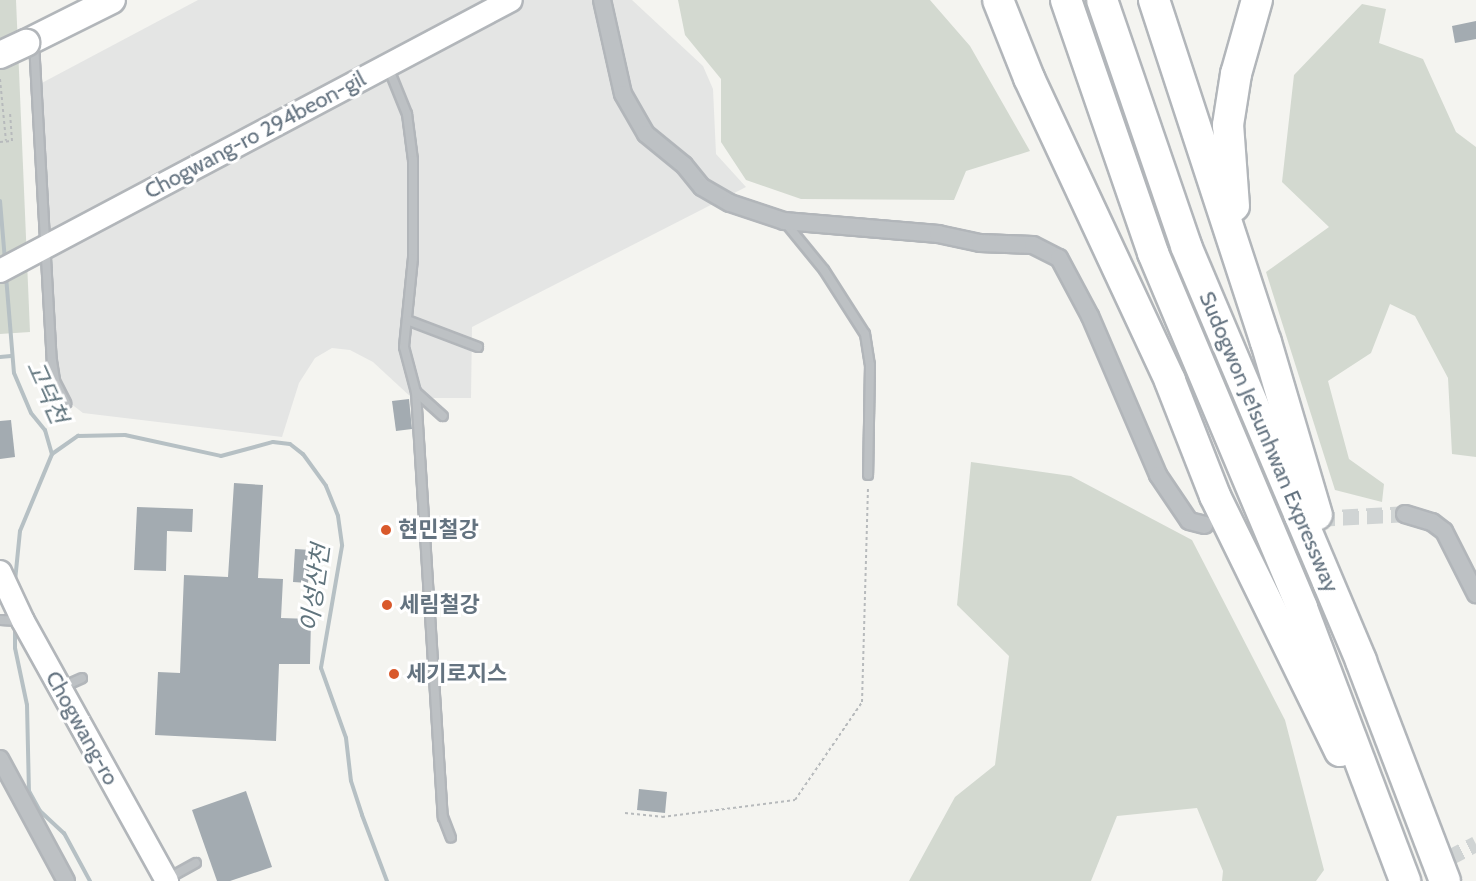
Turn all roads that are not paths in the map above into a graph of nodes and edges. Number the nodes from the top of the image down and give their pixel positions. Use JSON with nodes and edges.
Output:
{"nodes":[{"id":1,"x":112,"y":0,"type":"edge"},
{"id":2,"x":511,"y":0,"type":"edge"},
{"id":3,"x":602,"y":0,"type":"edge"},
{"id":4,"x":979,"y":0,"type":"edge"},
{"id":5,"x":998,"y":0,"type":"edge"},
{"id":6,"x":1066,"y":0,"type":"edge"},
{"id":7,"x":1102,"y":0,"type":"edge"},
{"id":8,"x":1154,"y":0,"type":"edge"},
{"id":9,"x":1257,"y":0,"type":"edge"},
{"id":10,"x":30,"y":41,"type":"junction"},
{"id":11,"x":0,"y":55,"type":"edge"},
{"id":12,"x":387,"y":65,"type":"junction"},
{"id":13,"x":1029,"y":78,"type":"junction"},
{"id":14,"x":784,"y":221,"type":"junction"},
{"id":15,"x":40,"y":250,"type":"junction"},
{"id":16,"x":1238,"y":254,"type":"junction"},
{"id":17,"x":0,"y":271,"type":"edge"},
{"id":18,"x":407,"y":320,"type":"junction"},
{"id":19,"x":478,"y":348,"type":"dead end"},
{"id":20,"x":416,"y":392,"type":"junction"},
{"id":21,"x":66,"y":403,"type":"dead end"},
{"id":22,"x":443,"y":416,"type":"dead end"},
{"id":23,"x":868,"y":475,"type":"road end"},
{"id":24,"x":1405,"y":514,"type":"tunnel mouth"},
{"id":25,"x":1205,"y":525,"type":"tunnel mouth"},
{"id":26,"x":0,"y":572,"type":"edge"},
{"id":27,"x":1476,"y":594,"type":"edge"},
{"id":28,"x":0,"y":620,"type":"edge"},
{"id":29,"x":23,"y":621,"type":"junction"},
{"id":30,"x":1361,"y":661,"type":"junction"},
{"id":31,"x":82,"y":678,"type":"dead end"},
{"id":32,"x":60,"y":688,"type":"junction"},
{"id":33,"x":0,"y":759,"type":"edge"},
{"id":34,"x":451,"y":838,"type":"dead end"},
{"id":35,"x":1394,"y":851,"type":"junction"},
{"id":36,"x":196,"y":863,"type":"dead end"},
{"id":37,"x":167,"y":880,"type":"edge"},
{"id":38,"x":66,"y":881,"type":"edge"},
{"id":39,"x":1405,"y":881,"type":"edge"},
{"id":40,"x":1445,"y":881,"type":"edge"}],
"edges":[{"from":1,"to":10,"type":"main road"},
{"from":2,"to":12,"type":"street","name":"Chogwang-ro 294beon-gil"},
{"from":3,"to":14,"type":"street"},
{"from":4,"to":13,"type":"highway"},
{"from":5,"to":13,"type":"highway"},
{"from":6,"to":35,"type":"highway","name":"Sudogwon Je1sunhwan Expressway"},
{"from":7,"to":30,"type":"highway","name":"Sudogwon Je1sunhwan Expressway"},
{"from":8,"to":16,"type":"highway"},
{"from":9,"to":16,"type":"highway"},
{"from":10,"to":11,"type":"main road","bridge":true},
{"from":10,"to":15,"type":"lane"},
{"from":12,"to":15,"type":"street","name":"Chogwang-ro 294beon-gil"},
{"from":12,"to":18,"type":"lane"},
{"from":13,"to":35,"type":"highway"},
{"from":14,"to":23,"type":"lane"},
{"from":14,"to":25,"type":"street"},
{"from":15,"to":17,"type":"street","name":"Chogwang-ro 294beon-gil"},
{"from":15,"to":21,"type":"lane"},
{"from":16,"to":30,"type":"highway"},
{"from":18,"to":19,"type":"lane"},
{"from":18,"to":20,"type":"lane"},
{"from":20,"to":22,"type":"lane"},
{"from":20,"to":34,"type":"lane"},
{"from":24,"to":27,"type":"street"},
{"from":26,"to":29,"type":"street","name":"Chogwang-ro"},
{"from":28,"to":29,"type":"lane"},
{"from":29,"to":32,"type":"street","name":"Chogwang-ro"},
{"from":30,"to":40,"type":"highway","name":"Sudogwon Je1sunhwan Expressway"},
{"from":31,"to":32,"type":"lane"},
{"from":32,"to":37,"type":"street","name":"Chogwang-ro"},
{"from":33,"to":38,"type":"street"},
{"from":35,"to":39,"type":"highway","name":"Sudogwon Je1sunhwan Expressway"},
{"from":36,"to":37,"type":"lane"}]}
